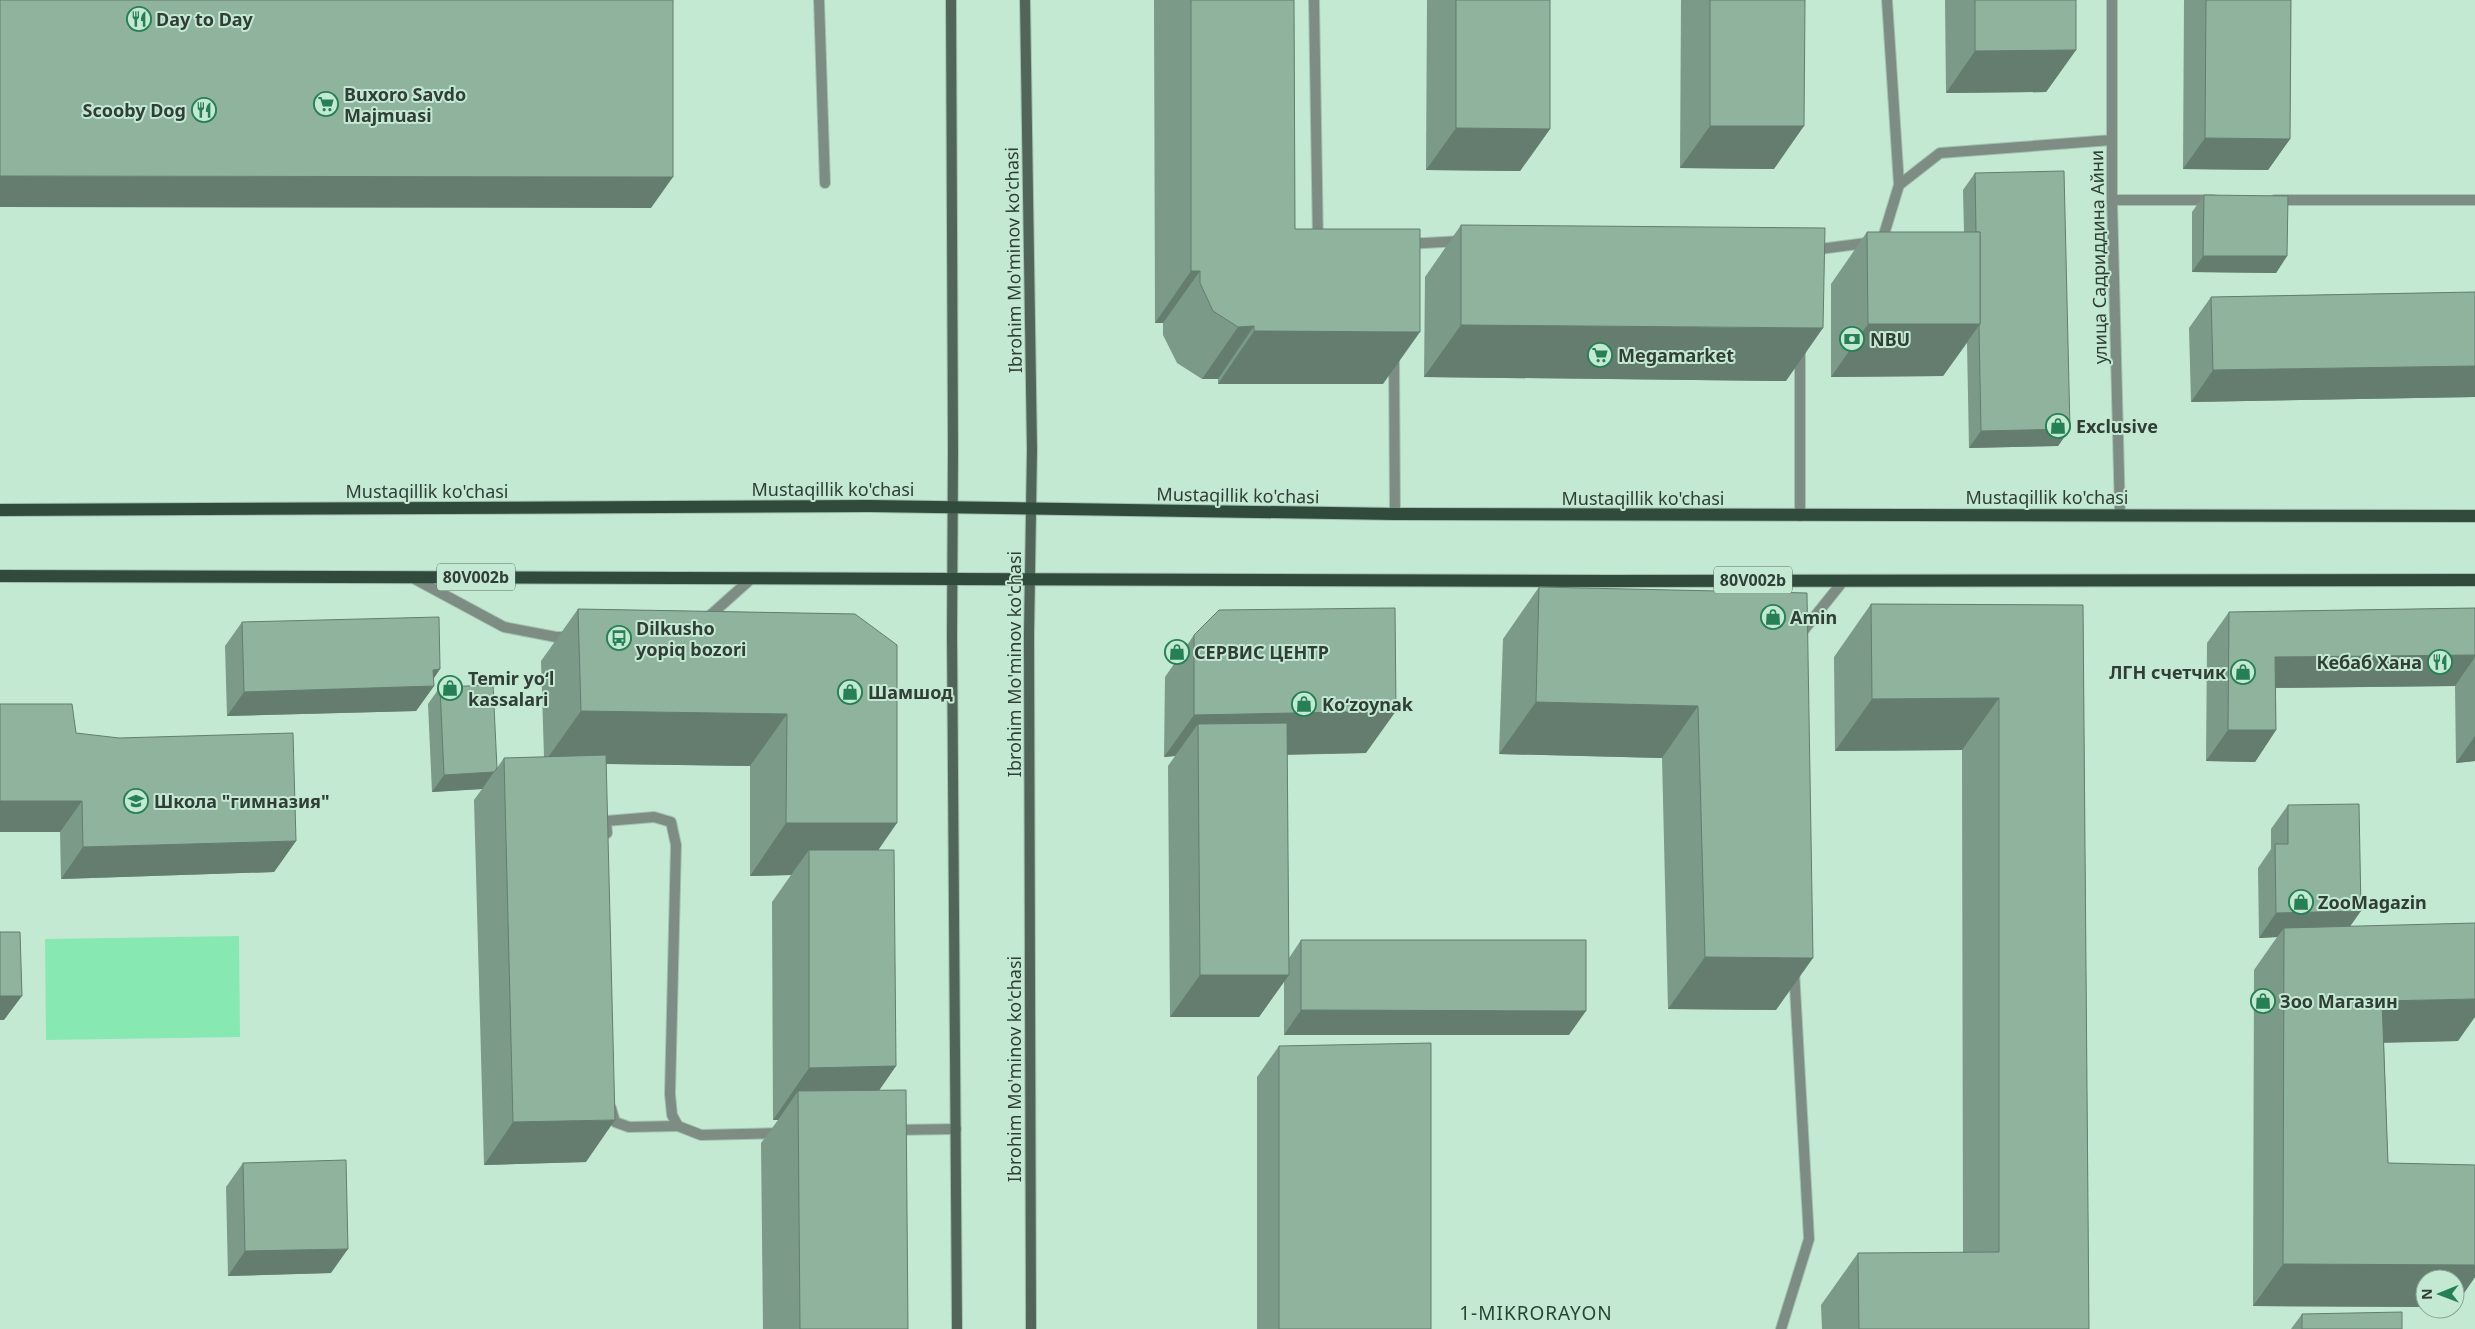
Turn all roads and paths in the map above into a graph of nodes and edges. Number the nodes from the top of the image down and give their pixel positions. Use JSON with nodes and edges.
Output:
{"nodes":[{"id":1,"x":819,"y":0,"type":"edge"},
{"id":2,"x":950,"y":0,"type":"edge"},
{"id":3,"x":1025,"y":0,"type":"edge"},
{"id":4,"x":1314,"y":0,"type":"edge"},
{"id":5,"x":1887,"y":0,"type":"edge"},
{"id":6,"x":2112,"y":0,"type":"edge"},
{"id":7,"x":2112,"y":140,"type":"junction"},
{"id":8,"x":825,"y":183,"type":"dead end"},
{"id":9,"x":1899,"y":185,"type":"junction"},
{"id":10,"x":2112,"y":200,"type":"junction"},
{"id":11,"x":2220,"y":200,"type":"edge"},
{"id":12,"x":2269,"y":200,"type":"edge"},
{"id":13,"x":2475,"y":200,"type":"edge"},
{"id":14,"x":1470,"y":241,"type":"edge"},
{"id":15,"x":1328,"y":244,"type":"edge"},
{"id":16,"x":1394,"y":244,"type":"edge"},
{"id":17,"x":1798,"y":251,"type":"edge"},
{"id":18,"x":1394,"y":340,"type":"edge"},
{"id":19,"x":1800,"y":340,"type":"edge"},
{"id":20,"x":952,"y":507,"type":"junction"},
{"id":21,"x":1031,"y":508,"type":"junction"},
{"id":22,"x":0,"y":510,"type":"edge"},
{"id":23,"x":1395,"y":514,"type":"junction"},
{"id":24,"x":2120,"y":514,"type":"junction"},
{"id":25,"x":1800,"y":516,"type":"junction"},
{"id":26,"x":2475,"y":516,"type":"edge"},
{"id":27,"x":0,"y":576,"type":"edge"},
{"id":28,"x":410,"y":576,"type":"junction"},
{"id":29,"x":752,"y":578,"type":"junction"},
{"id":30,"x":952,"y":578,"type":"junction"},
{"id":31,"x":1031,"y":579,"type":"junction"},
{"id":32,"x":1844,"y":580,"type":"junction"},
{"id":33,"x":2475,"y":580,"type":"edge"},
{"id":34,"x":699,"y":625,"type":"edge"},
{"id":35,"x":583,"y":637,"type":"edge"},
{"id":36,"x":1792,"y":646,"type":"edge"},
{"id":37,"x":607,"y":841,"type":"edge"},
{"id":38,"x":1794,"y":961,"type":"edge"},
{"id":39,"x":609,"y":1102,"type":"edge"},
{"id":40,"x":678,"y":1126,"type":"junction"},
{"id":41,"x":956,"y":1129,"type":"junction"},
{"id":42,"x":885,"y":1130,"type":"edge"},
{"id":43,"x":788,"y":1133,"type":"dead end"},
{"id":44,"x":957,"y":1329,"type":"edge"},
{"id":45,"x":1031,"y":1329,"type":"edge"},
{"id":46,"x":1782,"y":1329,"type":"edge"}],
"edges":[{"from":1,"to":8,"type":"street"},
{"from":2,"to":20,"type":"main road"},
{"from":3,"to":21,"type":"main road","name":"Ibrohim Mo'minov ko'chasi"},
{"from":4,"to":15,"type":"street"},
{"from":5,"to":9,"type":"street"},
{"from":6,"to":7,"type":"street","name":"улица Садриддина Айни"},
{"from":7,"to":9,"type":"street"},
{"from":7,"to":10,"type":"street","name":"улица Садриддина Айни"},
{"from":9,"to":17,"type":"street"},
{"from":10,"to":11,"type":"street"},
{"from":10,"to":24,"type":"street","name":"улица Садриддина Айни"},
{"from":12,"to":13,"type":"street"},
{"from":14,"to":16,"type":"street"},
{"from":18,"to":23,"type":"street"},
{"from":19,"to":25,"type":"street"},
{"from":20,"to":21,"type":"main road","name":"Mustaqillik ko'chasi"},
{"from":20,"to":22,"type":"main road","name":"Mustaqillik ko'chasi"},
{"from":20,"to":30,"type":"main road"},
{"from":21,"to":23,"type":"main road","name":"Mustaqillik ko'chasi"},
{"from":21,"to":31,"type":"main road","name":"Ibrohim Mo'minov ko'chasi"},
{"from":23,"to":25,"type":"main road","name":"Mustaqillik ko'chasi"},
{"from":24,"to":25,"type":"main road","name":"Mustaqillik ko'chasi"},
{"from":24,"to":26,"type":"main road","name":"Mustaqillik ko'chasi"},
{"from":27,"to":28,"type":"main road","number":"80V002b"},
{"from":28,"to":29,"type":"main road","number":"80V002b"},
{"from":28,"to":35,"type":"street"},
{"from":29,"to":30,"type":"main road","number":"80V002b"},
{"from":29,"to":34,"type":"street"},
{"from":30,"to":31,"type":"main road"},
{"from":30,"to":41,"type":"main road"},
{"from":31,"to":32,"type":"main road","number":"80V002b"},
{"from":31,"to":45,"type":"main road","name":"Ibrohim Mo'minov ko'chasi"},
{"from":32,"to":33,"type":"main road","number":"80V002b"},
{"from":32,"to":36,"type":"street"},
{"from":37,"to":40,"type":"street"},
{"from":38,"to":46,"type":"street"},
{"from":39,"to":40,"type":"street"},
{"from":40,"to":43,"type":"street"},
{"from":41,"to":42,"type":"street"},
{"from":41,"to":44,"type":"main road"}]}
